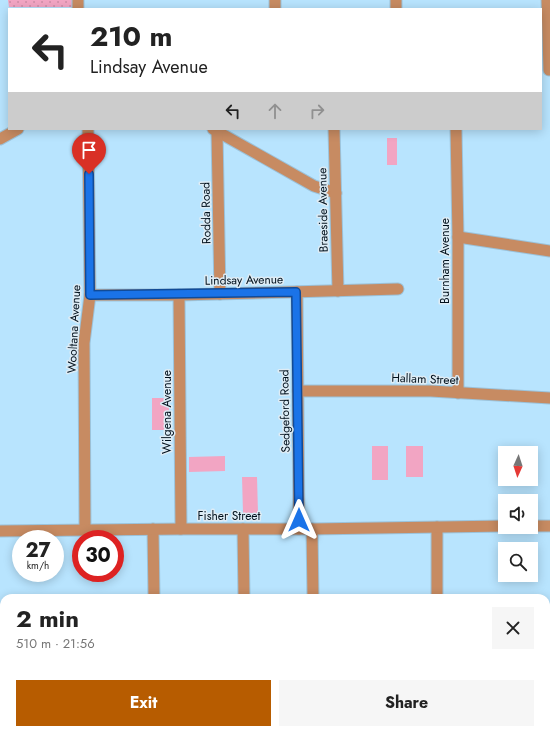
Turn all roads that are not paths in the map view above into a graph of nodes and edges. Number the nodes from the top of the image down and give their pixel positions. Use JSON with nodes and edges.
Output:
{"nodes":[{"id":1,"x":547,"y":0,"type":"edge"},
{"id":2,"x":547,"y":70,"type":"edge"},
{"id":3,"x":16,"y":130,"type":"edge"},
{"id":4,"x":88,"y":130,"type":"edge"},
{"id":5,"x":334,"y":130,"type":"edge"},
{"id":6,"x":456,"y":130,"type":"edge"},
{"id":7,"x":215,"y":131,"type":"edge"},
{"id":8,"x":0,"y":139,"type":"edge"},
{"id":9,"x":336,"y":193,"type":"junction"},
{"id":10,"x":458,"y":237,"type":"junction"},
{"id":11,"x":550,"y":251,"type":"edge"},
{"id":12,"x":398,"y":289,"type":"dead end"},
{"id":13,"x":338,"y":291,"type":"junction"},
{"id":14,"x":296,"y":292,"type":"junction"},
{"id":15,"x":220,"y":294,"type":"junction"},
{"id":16,"x":90,"y":295,"type":"junction"},
{"id":17,"x":179,"y":295,"type":"junction"},
{"id":18,"x":298,"y":391,"type":"junction"},
{"id":19,"x":458,"y":393,"type":"junction"},
{"id":20,"x":550,"y":398,"type":"edge"},
{"id":21,"x":498,"y":526,"type":"edge"},
{"id":22,"x":538,"y":526,"type":"edge"},
{"id":23,"x":550,"y":526,"type":"edge"},
{"id":24,"x":437,"y":527,"type":"junction"},
{"id":25,"x":181,"y":529,"type":"junction"},
{"id":26,"x":243,"y":529,"type":"junction"},
{"id":27,"x":299,"y":529,"type":"junction"},
{"id":28,"x":312,"y":529,"type":"junction"},
{"id":29,"x":72,"y":530,"type":"edge"},
{"id":30,"x":85,"y":530,"type":"edge"},
{"id":31,"x":124,"y":530,"type":"edge"},
{"id":32,"x":153,"y":530,"type":"junction"},
{"id":33,"x":0,"y":531,"type":"edge"},
{"id":34,"x":154,"y":594,"type":"edge"},
{"id":35,"x":244,"y":594,"type":"edge"},
{"id":36,"x":313,"y":594,"type":"edge"},
{"id":37,"x":437,"y":594,"type":"edge"}],
"edges":[{"from":1,"to":2,"type":"street"},
{"from":3,"to":8,"type":"street"},
{"from":4,"to":16,"type":"street","name":"Wooltana Avenue"},
{"from":5,"to":9,"type":"street","name":"Braeside Avenue"},
{"from":6,"to":10,"type":"street","name":"Burnham Avenue"},
{"from":7,"to":9,"type":"street"},
{"from":7,"to":15,"type":"street","name":"Rodda Road"},
{"from":9,"to":13,"type":"street","name":"Braeside Avenue"},
{"from":10,"to":11,"type":"street"},
{"from":10,"to":19,"type":"street","name":"Burnham Avenue"},
{"from":12,"to":13,"type":"street","name":"Lindsay Avenue"},
{"from":13,"to":14,"type":"street","name":"Lindsay Avenue"},
{"from":14,"to":15,"type":"street","name":"Lindsay Avenue"},
{"from":14,"to":18,"type":"street","name":"Sedgeford Road"},
{"from":15,"to":17,"type":"street","name":"Lindsay Avenue"},
{"from":16,"to":17,"type":"street","name":"Lindsay Avenue"},
{"from":16,"to":30,"type":"street","name":"Wooltana Avenue"},
{"from":17,"to":25,"type":"street","name":"Wilgena Avenue"},
{"from":18,"to":19,"type":"street","name":"Hallam Street"},
{"from":18,"to":27,"type":"street","name":"Sedgeford Road"},
{"from":19,"to":20,"type":"street","name":"Hallam Street"},
{"from":21,"to":24,"type":"street","name":"Fisher Street"},
{"from":22,"to":23,"type":"street"},
{"from":24,"to":28,"type":"street","name":"Fisher Street"},
{"from":24,"to":37,"type":"street"},
{"from":25,"to":26,"type":"street","name":"Fisher Street"},
{"from":25,"to":32,"type":"street","name":"Fisher Street"},
{"from":26,"to":27,"type":"street","name":"Fisher Street"},
{"from":26,"to":35,"type":"street"},
{"from":27,"to":28,"type":"street","name":"Fisher Street"},
{"from":28,"to":36,"type":"street"},
{"from":29,"to":33,"type":"street","name":"Fisher Street"},
{"from":31,"to":32,"type":"street","name":"Fisher Street"},
{"from":32,"to":34,"type":"street"}]}
